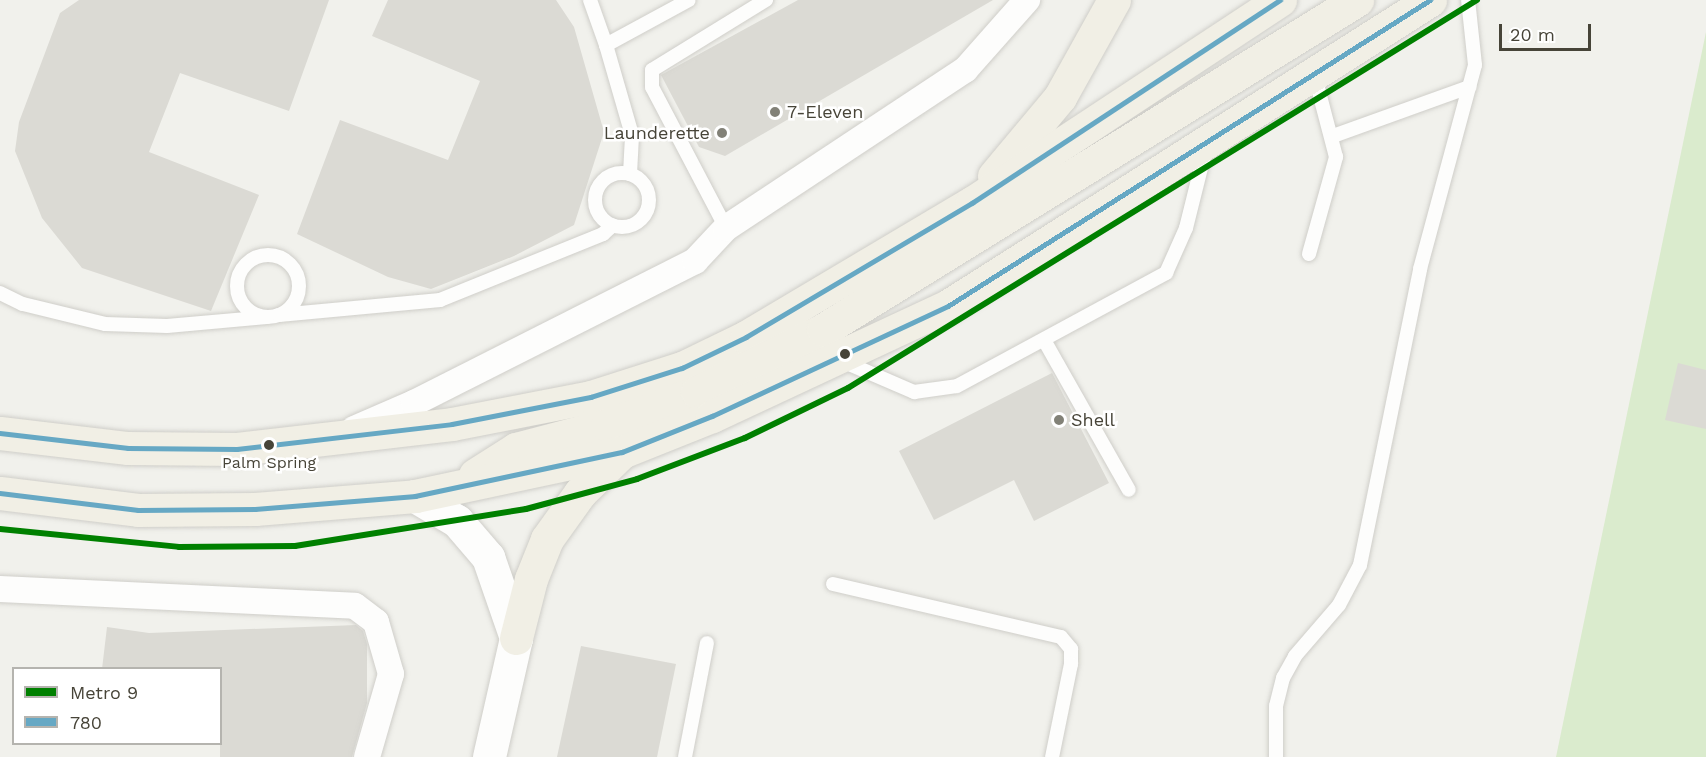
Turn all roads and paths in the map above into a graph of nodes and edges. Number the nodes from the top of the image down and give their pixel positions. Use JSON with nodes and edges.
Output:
{"nodes":[{"id":1,"x":590,"y":0,"type":"edge"},
{"id":2,"x":689,"y":0,"type":"edge"},
{"id":3,"x":766,"y":0,"type":"edge"},
{"id":4,"x":1027,"y":0,"type":"edge"},
{"id":5,"x":1114,"y":0,"type":"edge"},
{"id":6,"x":1430,"y":0,"type":"edge"},
{"id":7,"x":1468,"y":0,"type":"edge"},
{"id":8,"x":1269,"y":3,"type":"edge"},
{"id":9,"x":1338,"y":5,"type":"edge"},
{"id":10,"x":1290,"y":41,"type":"junction"},
{"id":11,"x":606,"y":45,"type":"junction"},
{"id":12,"x":1314,"y":73,"type":"junction"},
{"id":13,"x":1469,"y":87,"type":"junction"},
{"id":14,"x":1337,"y":135,"type":"junction"},
{"id":15,"x":1208,"y":141,"type":"junction"},
{"id":16,"x":630,"y":174,"type":"junction"},
{"id":17,"x":972,"y":203,"type":"junction"},
{"id":18,"x":613,"y":225,"type":"junction"},
{"id":19,"x":726,"y":228,"type":"junction"},
{"id":20,"x":1309,"y":254,"type":"dead end"},
{"id":21,"x":0,"y":293,"type":"edge"},
{"id":22,"x":273,"y":316,"type":"junction"},
{"id":23,"x":1044,"y":340,"type":"junction"},
{"id":24,"x":837,"y":359,"type":"junction"},
{"id":25,"x":0,"y":434,"type":"edge"},
{"id":26,"x":332,"y":438,"type":"junction"},
{"id":27,"x":622,"y":452,"type":"junction"},
{"id":28,"x":457,"y":487,"type":"junction"},
{"id":29,"x":1129,"y":490,"type":"dead end"},
{"id":30,"x":0,"y":493,"type":"edge"},
{"id":31,"x":415,"y":496,"type":"junction"},
{"id":32,"x":833,"y":584,"type":"dead end"},
{"id":33,"x":0,"y":589,"type":"edge"},
{"id":34,"x":516,"y":638,"type":"junction"},
{"id":35,"x":707,"y":643,"type":"dead end"},
{"id":36,"x":368,"y":757,"type":"edge"},
{"id":37,"x":489,"y":757,"type":"edge"},
{"id":38,"x":685,"y":757,"type":"edge"},
{"id":39,"x":1052,"y":757,"type":"edge"},
{"id":40,"x":1275,"y":757,"type":"edge"}],
"edges":[{"from":1,"to":11,"type":"lane"},
{"from":2,"to":11,"type":"lane"},
{"from":3,"to":19,"type":"lane"},
{"from":4,"to":19,"type":"street"},
{"from":5,"to":17,"type":"main road"},
{"from":6,"to":12,"type":"main road"},
{"from":7,"to":13,"type":"lane"},
{"from":8,"to":10,"type":"street"},
{"from":8,"to":17,"type":"main road"},
{"from":9,"to":10,"type":"main road"},
{"from":10,"to":28,"type":"main road"},
{"from":11,"to":16,"type":"lane"},
{"from":12,"to":14,"type":"lane"},
{"from":12,"to":15,"type":"main road"},
{"from":13,"to":14,"type":"lane"},
{"from":13,"to":40,"type":"lane"},
{"from":14,"to":20,"type":"lane"},
{"from":15,"to":23,"type":"lane"},
{"from":15,"to":24,"type":"main road"},
{"from":16,"to":18,"type":"lane"},
{"from":16,"to":18,"type":"lane"},
{"from":17,"to":26,"type":"main road"},
{"from":18,"to":22,"type":"lane"},
{"from":19,"to":26,"type":"street"},
{"from":21,"to":22,"type":"lane"},
{"from":22,"to":22,"type":"lane"},
{"from":23,"to":24,"type":"lane"},
{"from":23,"to":29,"type":"lane"},
{"from":24,"to":27,"type":"main road"},
{"from":25,"to":26,"type":"main road"},
{"from":27,"to":28,"type":"main road"},
{"from":27,"to":34,"type":"main road"},
{"from":28,"to":31,"type":"main road"},
{"from":30,"to":31,"type":"main road"},
{"from":31,"to":34,"type":"street"},
{"from":32,"to":39,"type":"lane"},
{"from":33,"to":36,"type":"street"},
{"from":34,"to":37,"type":"street"},
{"from":35,"to":38,"type":"lane"}]}
